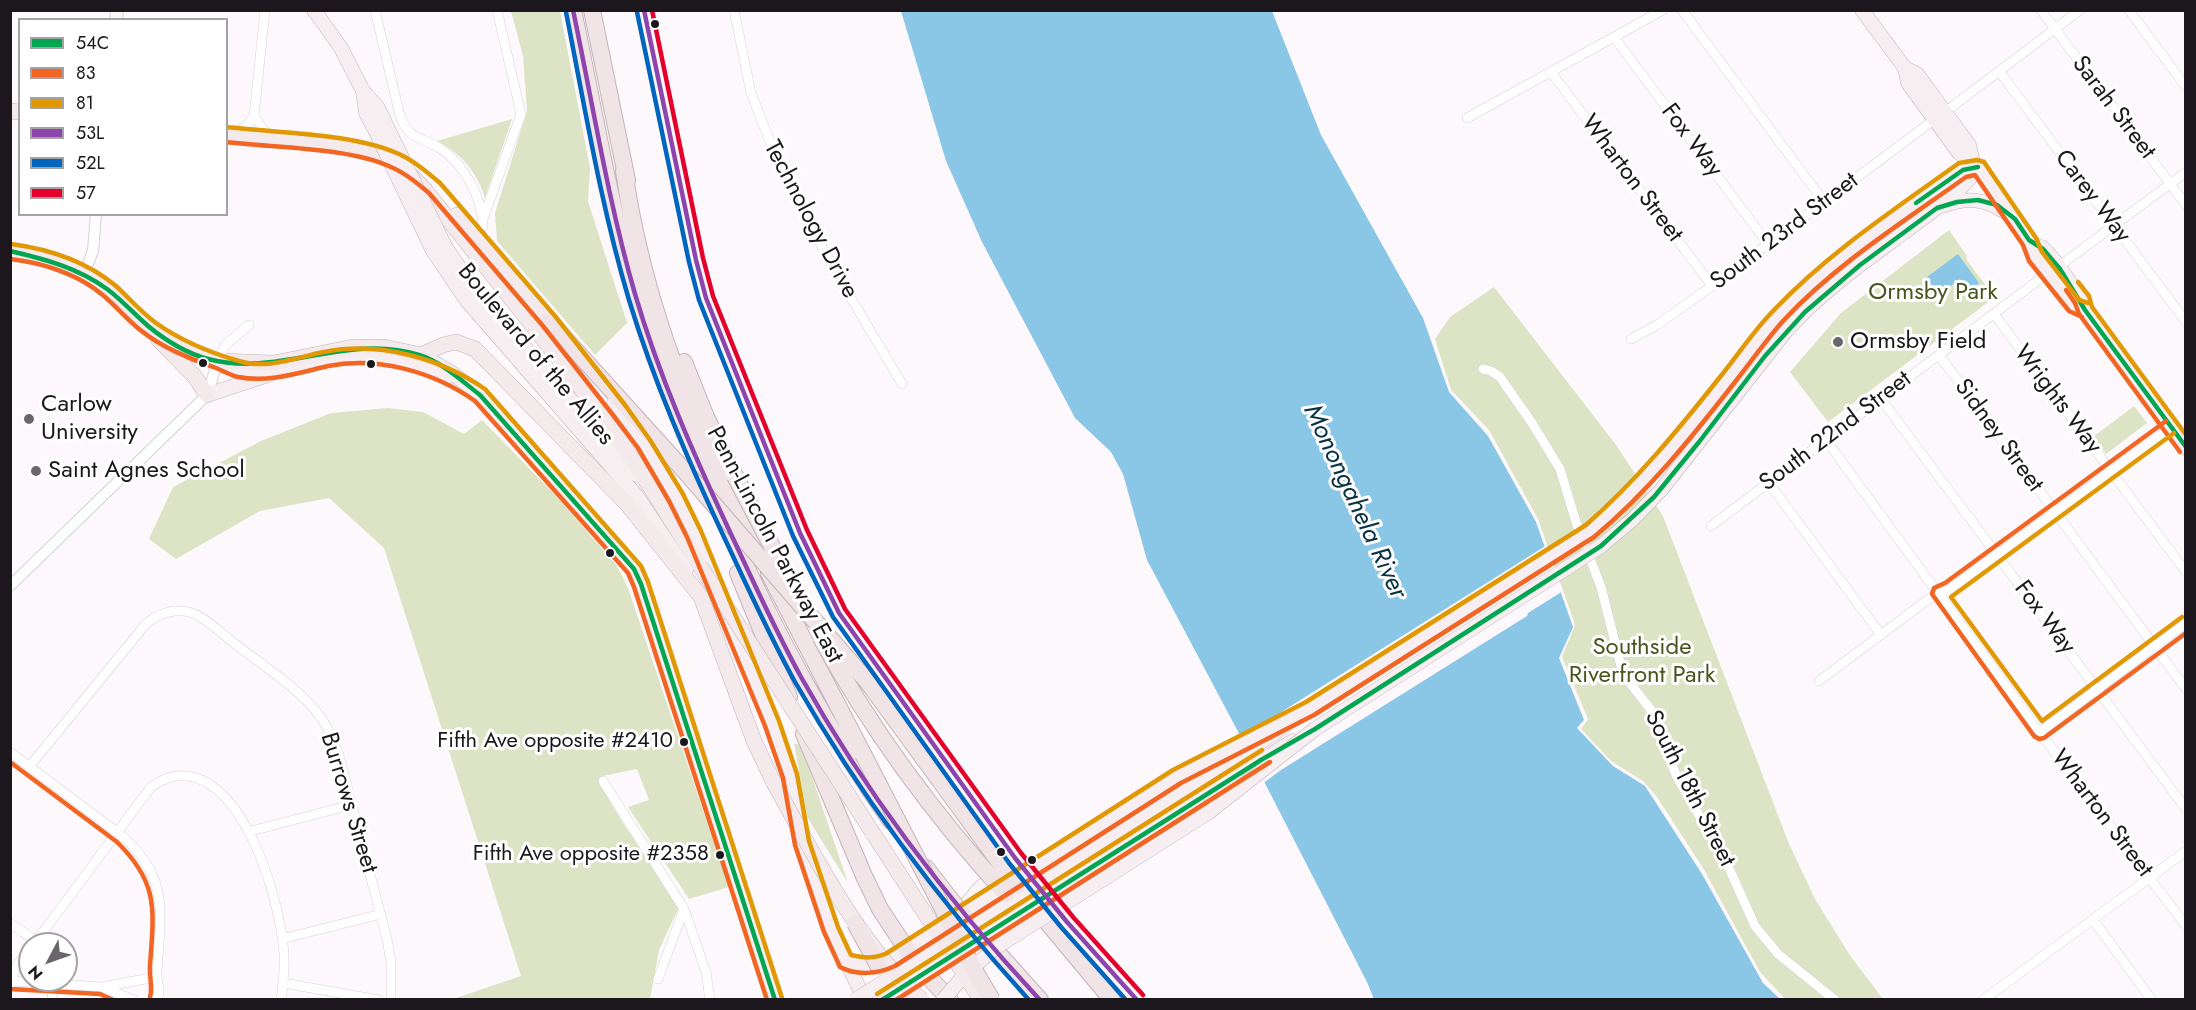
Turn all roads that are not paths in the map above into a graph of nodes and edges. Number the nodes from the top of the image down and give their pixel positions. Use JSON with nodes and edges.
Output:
{"nodes":[{"id":1,"x":265,"y":10,"type":"edge"},
{"id":2,"x":314,"y":10,"type":"edge"},
{"id":3,"x":375,"y":10,"type":"edge"},
{"id":4,"x":497,"y":10,"type":"edge"},
{"id":5,"x":573,"y":10,"type":"edge"},
{"id":6,"x":592,"y":10,"type":"edge"},
{"id":7,"x":644,"y":10,"type":"edge"},
{"id":8,"x":734,"y":10,"type":"edge"},
{"id":9,"x":1663,"y":10,"type":"edge"},
{"id":10,"x":1682,"y":10,"type":"edge"},
{"id":11,"x":1862,"y":10,"type":"edge"},
{"id":12,"x":2041,"y":10,"type":"edge"},
{"id":13,"x":2080,"y":10,"type":"edge"},
{"id":14,"x":2129,"y":10,"type":"edge"},
{"id":15,"x":2055,"y":29,"type":"junction"},
{"id":16,"x":1614,"y":38,"type":"junction"},
{"id":17,"x":1999,"y":71,"type":"junction"},
{"id":18,"x":1551,"y":72,"type":"junction"},
{"id":19,"x":2186,"y":87,"type":"edge"},
{"id":20,"x":254,"y":116,"type":"junction"},
{"id":21,"x":1940,"y":116,"type":"junction"},
{"id":22,"x":1467,"y":118,"type":"dead end"},
{"id":23,"x":230,"y":135,"type":"edge"},
{"id":24,"x":269,"y":138,"type":"junction"},
{"id":25,"x":1951,"y":141,"type":"junction"},
{"id":26,"x":393,"y":160,"type":"junction"},
{"id":27,"x":1975,"y":164,"type":"junction"},
{"id":28,"x":2186,"y":172,"type":"edge"},
{"id":29,"x":2169,"y":184,"type":"junction"},
{"id":30,"x":1927,"y":196,"type":"junction"},
{"id":31,"x":1824,"y":202,"type":"junction"},
{"id":32,"x":2186,"y":205,"type":"edge"},
{"id":33,"x":1937,"y":208,"type":"junction"},
{"id":34,"x":96,"y":216,"type":"edge"},
{"id":35,"x":2014,"y":218,"type":"junction"},
{"id":36,"x":2114,"y":226,"type":"junction"},
{"id":37,"x":1768,"y":244,"type":"junction"},
{"id":38,"x":440,"y":250,"type":"junction"},
{"id":39,"x":10,"y":252,"type":"edge"},
{"id":40,"x":2053,"y":270,"type":"junction"},
{"id":41,"x":84,"y":274,"type":"junction"},
{"id":42,"x":1712,"y":286,"type":"junction"},
{"id":43,"x":1994,"y":314,"type":"junction"},
{"id":44,"x":549,"y":321,"type":"junction"},
{"id":45,"x":2186,"y":322,"type":"edge"},
{"id":46,"x":249,"y":326,"type":"dead end"},
{"id":47,"x":149,"y":327,"type":"junction"},
{"id":48,"x":1631,"y":339,"type":"dead end"},
{"id":49,"x":421,"y":355,"type":"junction"},
{"id":50,"x":1939,"y":355,"type":"junction"},
{"id":51,"x":218,"y":361,"type":"junction"},
{"id":52,"x":287,"y":368,"type":"junction"},
{"id":53,"x":1483,"y":369,"type":"dead end"},
{"id":54,"x":902,"y":384,"type":"dead end"},
{"id":55,"x":469,"y":386,"type":"junction"},
{"id":56,"x":207,"y":395,"type":"junction"},
{"id":57,"x":1881,"y":399,"type":"junction"},
{"id":58,"x":2186,"y":417,"type":"edge"},
{"id":59,"x":2170,"y":427,"type":"junction"},
{"id":60,"x":1826,"y":440,"type":"junction"},
{"id":61,"x":2186,"y":448,"type":"edge"},
{"id":62,"x":695,"y":459,"type":"junction"},
{"id":63,"x":2110,"y":471,"type":"junction"},
{"id":64,"x":729,"y":480,"type":"junction"},
{"id":65,"x":1768,"y":483,"type":"junction"},
{"id":66,"x":2054,"y":513,"type":"junction"},
{"id":67,"x":667,"y":515,"type":"junction"},
{"id":68,"x":1711,"y":526,"type":"dead end"},
{"id":69,"x":1997,"y":555,"type":"junction"},
{"id":70,"x":2186,"y":572,"type":"edge"},
{"id":71,"x":10,"y":586,"type":"edge"},
{"id":72,"x":1940,"y":594,"type":"junction"},
{"id":73,"x":701,"y":597,"type":"junction"},
{"id":74,"x":2186,"y":623,"type":"edge"},
{"id":75,"x":1881,"y":635,"type":"junction"},
{"id":76,"x":2154,"y":647,"type":"junction"},
{"id":77,"x":1819,"y":681,"type":"dead end"},
{"id":78,"x":2186,"y":689,"type":"edge"},
{"id":79,"x":2097,"y":690,"type":"junction"},
{"id":80,"x":1311,"y":709,"type":"junction"},
{"id":81,"x":1315,"y":729,"type":"junction"},
{"id":82,"x":2040,"y":732,"type":"junction"},
{"id":83,"x":10,"y":753,"type":"edge"},
{"id":84,"x":29,"y":767,"type":"junction"},
{"id":85,"x":603,"y":781,"type":"dead end"},
{"id":86,"x":351,"y":805,"type":"junction"},
{"id":87,"x":2186,"y":809,"type":"edge"},
{"id":88,"x":251,"y":831,"type":"junction"},
{"id":89,"x":116,"y":832,"type":"junction"},
{"id":90,"x":2186,"y":851,"type":"edge"},
{"id":91,"x":1016,"y":858,"type":"junction"},
{"id":92,"x":2149,"y":878,"type":"junction"},
{"id":93,"x":1012,"y":890,"type":"junction"},
{"id":94,"x":684,"y":909,"type":"junction"},
{"id":95,"x":381,"y":914,"type":"junction"},
{"id":96,"x":2093,"y":920,"type":"junction"},
{"id":97,"x":855,"y":923,"type":"junction"},
{"id":98,"x":2186,"y":926,"type":"edge"},
{"id":99,"x":43,"y":932,"type":"edge"},
{"id":100,"x":282,"y":939,"type":"junction"},
{"id":101,"x":846,"y":962,"type":"junction"},
{"id":102,"x":18,"y":964,"type":"edge"},
{"id":103,"x":156,"y":977,"type":"junction"},
{"id":104,"x":658,"y":979,"type":"dead end"},
{"id":105,"x":11,"y":982,"type":"edge"},
{"id":106,"x":284,"y":983,"type":"junction"},
{"id":107,"x":78,"y":986,"type":"edge"},
{"id":108,"x":102,"y":987,"type":"junction"},
{"id":109,"x":134,"y":999,"type":"edge"},
{"id":110,"x":157,"y":999,"type":"edge"},
{"id":111,"x":281,"y":999,"type":"edge"},
{"id":112,"x":379,"y":999,"type":"edge"},
{"id":113,"x":391,"y":999,"type":"edge"},
{"id":114,"x":710,"y":999,"type":"edge"},
{"id":115,"x":775,"y":999,"type":"edge"},
{"id":116,"x":855,"y":999,"type":"edge"},
{"id":117,"x":866,"y":999,"type":"edge"},
{"id":118,"x":881,"y":999,"type":"edge"},
{"id":119,"x":899,"y":999,"type":"edge"},
{"id":120,"x":922,"y":999,"type":"edge"},
{"id":121,"x":943,"y":999,"type":"edge"},
{"id":122,"x":950,"y":999,"type":"edge"},
{"id":123,"x":981,"y":999,"type":"edge"},
{"id":124,"x":992,"y":999,"type":"edge"},
{"id":125,"x":1040,"y":999,"type":"edge"},
{"id":126,"x":1111,"y":999,"type":"edge"},
{"id":127,"x":1137,"y":999,"type":"edge"},
{"id":128,"x":1835,"y":999,"type":"edge"},
{"id":129,"x":1983,"y":999,"type":"edge"},
{"id":130,"x":2152,"y":999,"type":"edge"}],
"edges":[{"from":1,"to":20,"type":"street"},
{"from":2,"to":38,"type":"main road","name":"Boulevard of the Allies","bridge":true},
{"from":3,"to":4,"type":"street"},
{"from":5,"to":62,"type":"highway","name":"Penn-Lincoln Parkway East"},
{"from":6,"to":64,"type":"highway","name":"Penn-Lincoln Parkway East"},
{"from":7,"to":91,"type":"main road"},
{"from":8,"to":54,"type":"street","name":"Technology Drive"},
{"from":9,"to":16,"type":"street"},
{"from":10,"to":31,"type":"street"},
{"from":11,"to":21,"type":"main road"},
{"from":12,"to":15,"type":"street","name":"Sarah Street"},
{"from":13,"to":15,"type":"street","name":"South 23rd Street"},
{"from":14,"to":19,"type":"street"},
{"from":15,"to":17,"type":"street","name":"South 23rd Street"},
{"from":15,"to":29,"type":"street","name":"Sarah Street"},
{"from":16,"to":18,"type":"street"},
{"from":16,"to":37,"type":"street","name":"Fox Way"},
{"from":17,"to":21,"type":"street","name":"South 23rd Street"},
{"from":17,"to":36,"type":"street","name":"Carey Way"},
{"from":18,"to":22,"type":"street"},
{"from":18,"to":42,"type":"street","name":"Wharton Street"},
{"from":20,"to":23,"type":"street"},
{"from":20,"to":24,"type":"street"},
{"from":21,"to":25,"type":"main road"},
{"from":21,"to":27,"type":"main road"},
{"from":21,"to":31,"type":"street","name":"South 23rd Street"},
{"from":23,"to":24,"type":"highway"},
{"from":24,"to":26,"type":"highway"},
{"from":25,"to":27,"type":"main road"},
{"from":25,"to":30,"type":"main road"},
{"from":26,"to":44,"type":"highway"},
{"from":26,"to":67,"type":"highway"},
{"from":27,"to":30,"type":"main road"},
{"from":27,"to":33,"type":"main road"},
{"from":27,"to":35,"type":"main road"},
{"from":28,"to":29,"type":"street","name":"South 22nd Street"},
{"from":29,"to":32,"type":"street","name":"Sarah Street"},
{"from":29,"to":36,"type":"street","name":"South 22nd Street"},
{"from":30,"to":80,"type":"main road","bridge":true},
{"from":31,"to":37,"type":"street","name":"South 23rd Street"},
{"from":33,"to":35,"type":"main road"},
{"from":33,"to":81,"type":"main road","bridge":true},
{"from":34,"to":41,"type":"street"},
{"from":35,"to":40,"type":"main road"},
{"from":36,"to":40,"type":"street","name":"South 22nd Street"},
{"from":36,"to":45,"type":"street","name":"Carey Way"},
{"from":37,"to":42,"type":"street","name":"South 23rd Street"},
{"from":38,"to":67,"type":"main road","name":"Boulevard of the Allies"},
{"from":38,"to":73,"type":"main road","name":"Boulevard of the Allies"},
{"from":39,"to":41,"type":"highway"},
{"from":40,"to":43,"type":"street","name":"South 22nd Street"},
{"from":40,"to":59,"type":"main road"},
{"from":41,"to":47,"type":"highway"},
{"from":42,"to":48,"type":"street","name":"South 23rd Street"},
{"from":43,"to":50,"type":"street","name":"South 22nd Street"},
{"from":43,"to":63,"type":"street","name":"Wrights Way"},
{"from":44,"to":93,"type":"highway","bridge":true},
{"from":44,"to":101,"type":"main road"},
{"from":46,"to":51,"type":"street"},
{"from":47,"to":51,"type":"highway"},
{"from":47,"to":56,"type":"highway"},
{"from":49,"to":51,"type":"highway"},
{"from":49,"to":55,"type":"main road"},
{"from":49,"to":73,"type":"highway"},
{"from":50,"to":57,"type":"street","name":"South 22nd Street"},
{"from":50,"to":66,"type":"street","name":"Sidney Street"},
{"from":51,"to":52,"type":"main road"},
{"from":51,"to":56,"type":"street"},
{"from":52,"to":55,"type":"main road"},
{"from":52,"to":56,"type":"main road"},
{"from":53,"to":128,"type":"street","name":"South 18th Street"},
{"from":55,"to":115,"type":"main road"},
{"from":56,"to":71,"type":"street"},
{"from":57,"to":60,"type":"street","name":"South 22nd Street"},
{"from":57,"to":69,"type":"street","name":"Fox Way"},
{"from":58,"to":59,"type":"street"},
{"from":59,"to":61,"type":"main road"},
{"from":59,"to":63,"type":"street"},
{"from":60,"to":65,"type":"street","name":"South 22nd Street"},
{"from":60,"to":72,"type":"street","name":"Wharton Street"},
{"from":62,"to":122,"type":"highway","bridge":true},
{"from":62,"to":125,"type":"highway","name":"Penn-Lincoln Parkway East"},
{"from":63,"to":66,"type":"street"},
{"from":63,"to":70,"type":"street","name":"Wrights Way"},
{"from":64,"to":93,"type":"highway","name":"Penn-Lincoln Parkway East","bridge":true},
{"from":64,"to":124,"type":"highway","bridge":true},
{"from":65,"to":68,"type":"street","name":"South 22nd Street"},
{"from":65,"to":75,"type":"street"},
{"from":66,"to":69,"type":"street"},
{"from":66,"to":76,"type":"street","name":"Sidney Street"},
{"from":67,"to":123,"type":"highway","name":"Boulevard of the Allies","bridge":true},
{"from":69,"to":72,"type":"street"},
{"from":69,"to":79,"type":"street","name":"Fox Way"},
{"from":72,"to":75,"type":"street"},
{"from":72,"to":82,"type":"street","name":"Wharton Street"},
{"from":73,"to":97,"type":"highway","name":"Boulevard of the Allies","bridge":true},
{"from":74,"to":76,"type":"street"},
{"from":75,"to":77,"type":"street"},
{"from":76,"to":78,"type":"street","name":"Sidney Street"},
{"from":76,"to":79,"type":"street"},
{"from":79,"to":82,"type":"street"},
{"from":79,"to":87,"type":"street","name":"Fox Way"},
{"from":80,"to":101,"type":"main road","bridge":true},
{"from":80,"to":116,"type":"main road","bridge":true},
{"from":81,"to":118,"type":"main road","bridge":true},
{"from":81,"to":121,"type":"main road","bridge":true},
{"from":82,"to":92,"type":"street","name":"Wharton Street"},
{"from":83,"to":84,"type":"street"},
{"from":84,"to":86,"type":"street","name":"Burrows Street"},
{"from":84,"to":89,"type":"street"},
{"from":85,"to":94,"type":"street"},
{"from":86,"to":88,"type":"street"},
{"from":86,"to":95,"type":"street","name":"Burrows Street"},
{"from":88,"to":89,"type":"street"},
{"from":88,"to":100,"type":"street"},
{"from":89,"to":99,"type":"street"},
{"from":89,"to":103,"type":"street"},
{"from":90,"to":92,"type":"street"},
{"from":91,"to":123,"type":"main road"},
{"from":91,"to":127,"type":"main road"},
{"from":92,"to":96,"type":"street"},
{"from":92,"to":98,"type":"street","name":"Wharton Street"},
{"from":93,"to":126,"type":"highway","name":"Penn-Lincoln Parkway East"},
{"from":94,"to":104,"type":"street"},
{"from":94,"to":114,"type":"street"},
{"from":95,"to":100,"type":"street"},
{"from":95,"to":113,"type":"street","name":"Burrows Street"},
{"from":96,"to":129,"type":"street"},
{"from":96,"to":130,"type":"street"},
{"from":97,"to":119,"type":"highway","bridge":true},
{"from":97,"to":120,"type":"highway","name":"Boulevard of the Allies","bridge":true},
{"from":100,"to":106,"type":"street"},
{"from":101,"to":117,"type":"main road"},
{"from":102,"to":105,"type":"street"},
{"from":103,"to":108,"type":"street"},
{"from":103,"to":110,"type":"street"},
{"from":106,"to":111,"type":"street"},
{"from":106,"to":112,"type":"street"},
{"from":107,"to":108,"type":"street"},
{"from":108,"to":109,"type":"street"}]}
